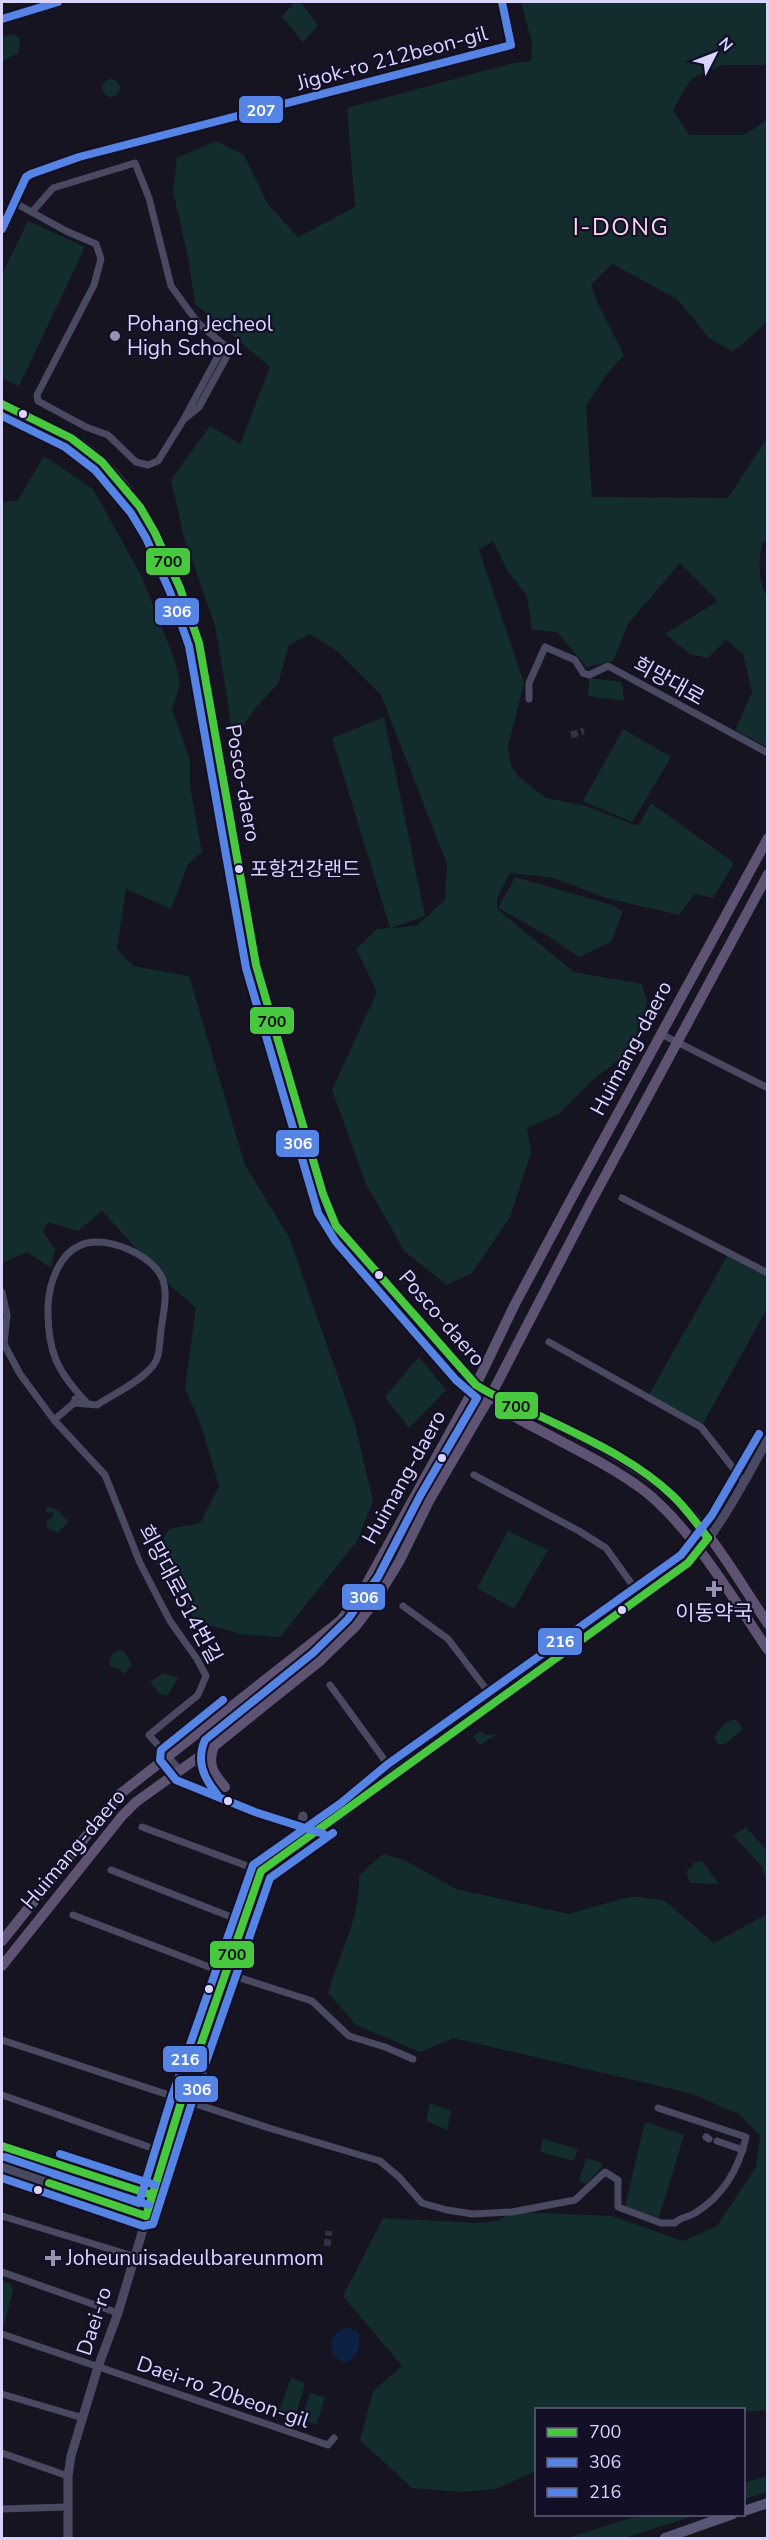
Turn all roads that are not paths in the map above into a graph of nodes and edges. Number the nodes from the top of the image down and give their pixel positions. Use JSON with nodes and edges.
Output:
{"nodes":[{"id":1,"x":58,"y":2,"type":"edge"},
{"id":2,"x":2,"y":19,"type":"edge"},
{"id":3,"x":512,"y":45,"type":"dead end"},
{"id":4,"x":15,"y":203,"type":"junction"},
{"id":5,"x":32,"y":212,"type":"junction"},
{"id":6,"x":2,"y":229,"type":"edge"},
{"id":7,"x":2,"y":405,"type":"edge"},
{"id":8,"x":529,"y":699,"type":"dead end"},
{"id":9,"x":768,"y":753,"type":"edge"},
{"id":10,"x":768,"y":838,"type":"edge"},
{"id":11,"x":768,"y":874,"type":"edge"},
{"id":12,"x":679,"y":999,"type":"junction"},
{"id":13,"x":696,"y":1008,"type":"junction"},
{"id":14,"x":661,"y":1034,"type":"junction"},
{"id":15,"x":677,"y":1041,"type":"junction"},
{"id":16,"x":637,"y":1080,"type":"junction"},
{"id":17,"x":768,"y":1088,"type":"edge"},
{"id":18,"x":652,"y":1089,"type":"junction"},
{"id":19,"x":621,"y":1198,"type":"dead end"},
{"id":20,"x":768,"y":1273,"type":"edge"},
{"id":21,"x":2,"y":1292,"type":"edge"},
{"id":22,"x":549,"y":1342,"type":"dead end"},
{"id":23,"x":476,"y":1385,"type":"junction"},
{"id":24,"x":77,"y":1392,"type":"junction"},
{"id":25,"x":491,"y":1395,"type":"junction"},
{"id":26,"x":74,"y":1403,"type":"junction"},
{"id":27,"x":88,"y":1404,"type":"junction"},
{"id":28,"x":54,"y":1420,"type":"junction"},
{"id":29,"x":768,"y":1439,"type":"edge"},
{"id":30,"x":474,"y":1475,"type":"dead end"},
{"id":31,"x":744,"y":1482,"type":"junction"},
{"id":32,"x":708,"y":1538,"type":"junction"},
{"id":33,"x":698,"y":1551,"type":"junction"},
{"id":34,"x":641,"y":1597,"type":"junction"},
{"id":35,"x":403,"y":1606,"type":"dead end"},
{"id":36,"x":765,"y":1617,"type":"edge"},
{"id":37,"x":768,"y":1650,"type":"edge"},
{"id":38,"x":330,"y":1685,"type":"dead end"},
{"id":39,"x":496,"y":1702,"type":"junction"},
{"id":40,"x":214,"y":1746,"type":"junction"},
{"id":41,"x":170,"y":1756,"type":"junction"},
{"id":42,"x":182,"y":1771,"type":"junction"},
{"id":43,"x":394,"y":1773,"type":"junction"},
{"id":44,"x":225,"y":1787,"type":"dead end"},
{"id":45,"x":303,"y":1816,"type":"dead end"},
{"id":46,"x":142,"y":1827,"type":"dead end"},
{"id":47,"x":300,"y":1843,"type":"junction"},
{"id":48,"x":111,"y":1869,"type":"dead end"},
{"id":49,"x":261,"y":1871,"type":"junction"},
{"id":50,"x":73,"y":1915,"type":"dead end"},
{"id":51,"x":244,"y":1922,"type":"junction"},
{"id":52,"x":2,"y":1941,"type":"edge"},
{"id":53,"x":2,"y":1966,"type":"edge"},
{"id":54,"x":225,"y":1973,"type":"junction"},
{"id":55,"x":2,"y":2040,"type":"edge"},
{"id":56,"x":413,"y":2059,"type":"dead end"},
{"id":57,"x":2,"y":2096,"type":"edge"},
{"id":58,"x":182,"y":2098,"type":"junction"},
{"id":59,"x":658,"y":2108,"type":"dead end"},
{"id":60,"x":710,"y":2139,"type":"dead end"},
{"id":61,"x":2,"y":2146,"type":"edge"},
{"id":62,"x":743,"y":2150,"type":"junction"},
{"id":63,"x":166,"y":2153,"type":"junction"},
{"id":64,"x":2,"y":2167,"type":"edge"},
{"id":65,"x":152,"y":2195,"type":"junction"},
{"id":66,"x":2,"y":2216,"type":"edge"},
{"id":67,"x":146,"y":2216,"type":"junction"},
{"id":68,"x":134,"y":2256,"type":"junction"},
{"id":69,"x":2,"y":2272,"type":"edge"},
{"id":70,"x":118,"y":2313,"type":"junction"},
{"id":71,"x":2,"y":2334,"type":"edge"},
{"id":72,"x":98,"y":2367,"type":"junction"},
{"id":73,"x":2,"y":2394,"type":"edge"},
{"id":74,"x":82,"y":2418,"type":"junction"},
{"id":75,"x":334,"y":2438,"type":"dead end"},
{"id":76,"x":2,"y":2453,"type":"edge"},
{"id":77,"x":68,"y":2476,"type":"junction"},
{"id":78,"x":768,"y":2503,"type":"edge"},
{"id":79,"x":68,"y":2507,"type":"junction"},
{"id":80,"x":2,"y":2509,"type":"edge"},
{"id":81,"x":745,"y":2511,"type":"edge"},
{"id":82,"x":727,"y":2516,"type":"edge"},
{"id":83,"x":68,"y":2538,"type":"edge"},
{"id":84,"x":665,"y":2538,"type":"edge"}],
"edges":[{"from":1,"to":2,"type":"street"},
{"from":3,"to":4,"type":"street","name":"Jigok-ro 212beon-gil"},
{"from":4,"to":5,"type":"street"},
{"from":4,"to":6,"type":"street","name":"Jigok-ro 212beon-gil"},
{"from":5,"to":5,"type":"street"},
{"from":7,"to":23,"type":"main road","name":"Posco-daero"},
{"from":8,"to":9,"type":"street","name":"희망대로"},
{"from":10,"to":12,"type":"main road","name":"Huimang-daero"},
{"from":11,"to":13,"type":"main road","name":"Huimang-daero"},
{"from":12,"to":13,"type":"main road"},
{"from":12,"to":14,"type":"main road","name":"Huimang-daero"},
{"from":13,"to":15,"type":"main road","name":"Huimang-daero"},
{"from":14,"to":15,"type":"street"},
{"from":14,"to":16,"type":"main road","name":"Huimang-daero"},
{"from":15,"to":17,"type":"street"},
{"from":15,"to":18,"type":"main road","name":"Huimang-daero"},
{"from":16,"to":18,"type":"main road"},
{"from":16,"to":23,"type":"main road","name":"Huimang-daero"},
{"from":18,"to":25,"type":"main road","name":"Huimang-daero"},
{"from":19,"to":20,"type":"street"},
{"from":21,"to":28,"type":"street","name":"희망대로514번길"},
{"from":22,"to":31,"type":"street"},
{"from":23,"to":25,"type":"main road","name":"Posco-daero"},
{"from":23,"to":41,"type":"main road","name":"Huimang-daero"},
{"from":24,"to":26,"type":"street"},
{"from":24,"to":27,"type":"street"},
{"from":24,"to":27,"type":"street"},
{"from":25,"to":32,"type":"main road","name":"Posco-daero"},
{"from":25,"to":33,"type":"main road","name":"Posco-daero"},
{"from":25,"to":40,"type":"main road","name":"Huimang-daero"},
{"from":26,"to":27,"type":"street"},
{"from":26,"to":28,"type":"street"},
{"from":28,"to":41,"type":"street","name":"희망대로514번길"},
{"from":29,"to":31,"type":"street"},
{"from":30,"to":34,"type":"street"},
{"from":31,"to":32,"type":"street"},
{"from":32,"to":33,"type":"street"},
{"from":32,"to":36,"type":"main road","name":"Posco-daero"},
{"from":33,"to":34,"type":"street"},
{"from":33,"to":37,"type":"main road","name":"Posco-daero"},
{"from":34,"to":39,"type":"street"},
{"from":35,"to":39,"type":"street"},
{"from":38,"to":43,"type":"street"},
{"from":39,"to":43,"type":"street"},
{"from":40,"to":42,"type":"main road","name":"Huimang-daero"},
{"from":40,"to":44,"type":"main road"},
{"from":41,"to":42,"type":"street","name":"희망대로514번길"},
{"from":41,"to":52,"type":"main road","name":"Huimang-daero"},
{"from":42,"to":53,"type":"main road","name":"Huimang-daero"},
{"from":43,"to":47,"type":"street"},
{"from":45,"to":47,"type":"street"},
{"from":46,"to":49,"type":"street"},
{"from":47,"to":49,"type":"street"},
{"from":48,"to":51,"type":"street"},
{"from":49,"to":51,"type":"street","name":"Daei-ro"},
{"from":50,"to":54,"type":"street"},
{"from":51,"to":54,"type":"street","name":"Daei-ro"},
{"from":54,"to":56,"type":"street"},
{"from":54,"to":58,"type":"street","name":"Daei-ro"},
{"from":55,"to":58,"type":"street"},
{"from":57,"to":63,"type":"street"},
{"from":58,"to":62,"type":"street"},
{"from":58,"to":63,"type":"street","name":"Daei-ro"},
{"from":59,"to":62,"type":"street"},
{"from":60,"to":62,"type":"street"},
{"from":61,"to":65,"type":"street"},
{"from":63,"to":65,"type":"street","name":"Daei-ro"},
{"from":64,"to":67,"type":"street"},
{"from":65,"to":67,"type":"street","name":"Daei-ro"},
{"from":66,"to":68,"type":"street"},
{"from":67,"to":68,"type":"street","name":"Daei-ro"},
{"from":68,"to":70,"type":"street","name":"Daei-ro"},
{"from":69,"to":70,"type":"street"},
{"from":70,"to":72,"type":"street","name":"Daei-ro"},
{"from":71,"to":72,"type":"street"},
{"from":72,"to":74,"type":"street","name":"Daei-ro"},
{"from":72,"to":75,"type":"street","name":"Daei-ro 20beon-gil"},
{"from":73,"to":74,"type":"street"},
{"from":74,"to":77,"type":"street","name":"Daei-ro"},
{"from":76,"to":77,"type":"street"},
{"from":77,"to":79,"type":"street","name":"Daei-ro"},
{"from":78,"to":81,"type":"main road"},
{"from":79,"to":80,"type":"street"},
{"from":79,"to":83,"type":"street","name":"Daei-ro"},
{"from":82,"to":84,"type":"main road"}]}
